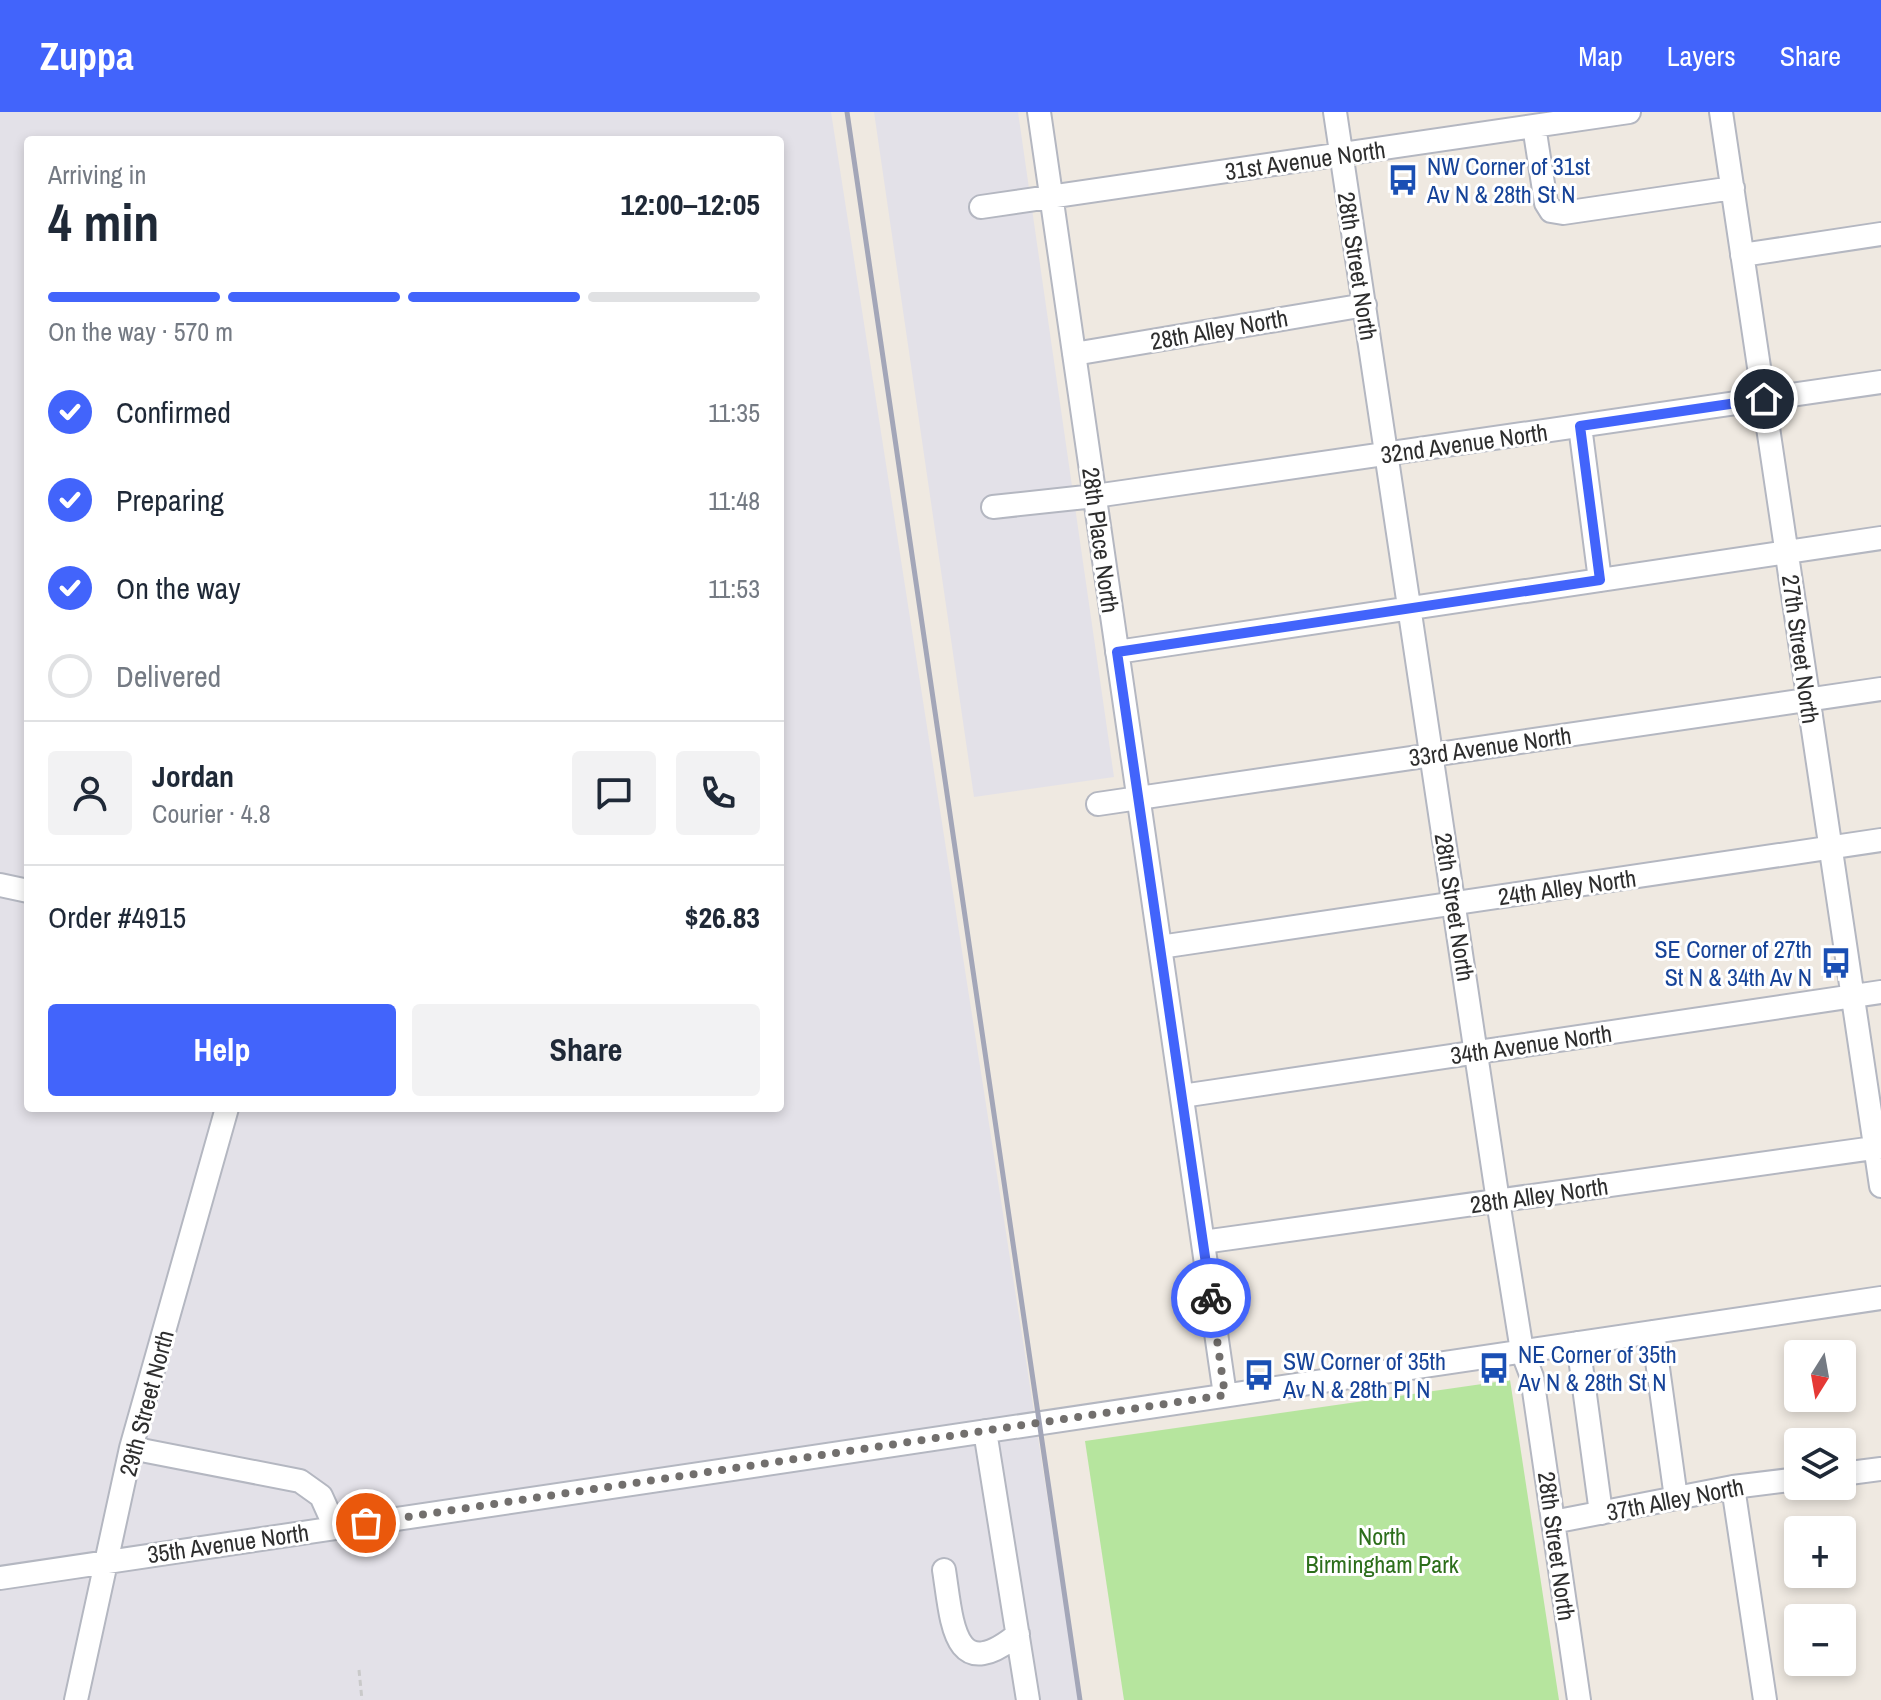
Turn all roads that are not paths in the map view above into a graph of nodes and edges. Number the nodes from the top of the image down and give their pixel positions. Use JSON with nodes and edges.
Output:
{"nodes":[{"id":1,"x":1039,"y":112,"type":"edge"},
{"id":2,"x":1335,"y":112,"type":"edge"},
{"id":3,"x":1629,"y":112,"type":"edge"},
{"id":4,"x":1721,"y":112,"type":"edge"},
{"id":5,"x":1534,"y":126,"type":"junction"},
{"id":6,"x":1342,"y":154,"type":"junction"},
{"id":7,"x":1733,"y":188,"type":"junction"},
{"id":8,"x":1051,"y":197,"type":"junction"},
{"id":9,"x":981,"y":207,"type":"dead end"},
{"id":10,"x":1881,"y":234,"type":"edge"},
{"id":11,"x":1742,"y":255,"type":"junction"},
{"id":12,"x":1365,"y":305,"type":"junction"},
{"id":13,"x":1074,"y":354,"type":"junction"},
{"id":14,"x":1881,"y":382,"type":"edge"},
{"id":15,"x":1764,"y":399,"type":"junction"},
{"id":16,"x":1580,"y":426,"type":"junction"},
{"id":17,"x":1386,"y":454,"type":"junction"},
{"id":18,"x":1095,"y":496,"type":"junction"},
{"id":19,"x":993,"y":507,"type":"dead end"},
{"id":20,"x":1881,"y":538,"type":"edge"},
{"id":21,"x":1787,"y":552,"type":"junction"},
{"id":22,"x":1600,"y":580,"type":"junction"},
{"id":23,"x":1409,"y":609,"type":"junction"},
{"id":24,"x":1117,"y":652,"type":"junction"},
{"id":25,"x":1881,"y":689,"type":"edge"},
{"id":26,"x":1808,"y":699,"type":"junction"},
{"id":27,"x":1431,"y":755,"type":"junction"},
{"id":28,"x":1139,"y":798,"type":"junction"},
{"id":29,"x":1098,"y":804,"type":"dead end"},
{"id":30,"x":1881,"y":840,"type":"edge"},
{"id":31,"x":1831,"y":848,"type":"junction"},
{"id":32,"x":0,"y":885,"type":"edge"},
{"id":33,"x":24,"y":890,"type":"edge"},
{"id":34,"x":1454,"y":903,"type":"junction"},
{"id":35,"x":1160,"y":947,"type":"junction"},
{"id":36,"x":1881,"y":992,"type":"edge"},
{"id":37,"x":1853,"y":996,"type":"junction"},
{"id":38,"x":1477,"y":1052,"type":"junction"},
{"id":39,"x":1182,"y":1096,"type":"junction"},
{"id":40,"x":226,"y":1112,"type":"edge"},
{"id":41,"x":1878,"y":1148,"type":"edge"},
{"id":42,"x":1881,"y":1186,"type":"edge"},
{"id":43,"x":1498,"y":1201,"type":"junction"},
{"id":44,"x":1203,"y":1242,"type":"junction"},
{"id":45,"x":1881,"y":1298,"type":"edge"},
{"id":46,"x":1653,"y":1332,"type":"junction"},
{"id":47,"x":1578,"y":1343,"type":"junction"},
{"id":48,"x":1522,"y":1351,"type":"junction"},
{"id":49,"x":1225,"y":1395,"type":"junction"},
{"id":50,"x":985,"y":1431,"type":"junction"},
{"id":51,"x":131,"y":1448,"type":"junction"},
{"id":52,"x":1881,"y":1469,"type":"edge"},
{"id":53,"x":1856,"y":1472,"type":"edge"},
{"id":54,"x":1784,"y":1481,"type":"edge"},
{"id":55,"x":1733,"y":1487,"type":"junction"},
{"id":56,"x":1676,"y":1498,"type":"junction"},
{"id":57,"x":1601,"y":1513,"type":"junction"},
{"id":58,"x":1553,"y":1522,"type":"junction"},
{"id":59,"x":335,"y":1527,"type":"junction"},
{"id":60,"x":109,"y":1561,"type":"junction"},
{"id":61,"x":944,"y":1570,"type":"dead end"},
{"id":62,"x":0,"y":1578,"type":"edge"},
{"id":63,"x":1018,"y":1634,"type":"junction"},
{"id":64,"x":76,"y":1700,"type":"edge"},
{"id":65,"x":1028,"y":1700,"type":"edge"},
{"id":66,"x":1579,"y":1700,"type":"edge"},
{"id":67,"x":1765,"y":1700,"type":"edge"}],
"edges":[{"from":1,"to":8,"type":"street","name":"28th Place North"},
{"from":2,"to":6,"type":"street","name":"28th Street North"},
{"from":3,"to":5,"type":"street","name":"31st Avenue North"},
{"from":4,"to":7,"type":"street","name":"27th Street North"},
{"from":5,"to":6,"type":"street","name":"31st Avenue North"},
{"from":5,"to":7,"type":"street"},
{"from":6,"to":8,"type":"street","name":"31st Avenue North"},
{"from":6,"to":12,"type":"street","name":"28th Street North"},
{"from":7,"to":11,"type":"street","name":"27th Street North"},
{"from":8,"to":9,"type":"street","name":"31st Avenue North"},
{"from":8,"to":13,"type":"street","name":"28th Place North"},
{"from":10,"to":11,"type":"street"},
{"from":11,"to":15,"type":"street","name":"27th Street North"},
{"from":12,"to":13,"type":"street","name":"28th Alley North"},
{"from":12,"to":17,"type":"street","name":"28th Street North"},
{"from":13,"to":18,"type":"street","name":"28th Place North"},
{"from":14,"to":15,"type":"street","name":"32nd Avenue North"},
{"from":15,"to":16,"type":"street","name":"32nd Avenue North"},
{"from":15,"to":21,"type":"street","name":"27th Street North"},
{"from":16,"to":17,"type":"street","name":"32nd Avenue North"},
{"from":16,"to":22,"type":"street"},
{"from":17,"to":18,"type":"street","name":"32nd Avenue North"},
{"from":17,"to":23,"type":"street","name":"28th Street North"},
{"from":18,"to":19,"type":"street","name":"32nd Avenue North"},
{"from":18,"to":24,"type":"street","name":"28th Place North"},
{"from":20,"to":21,"type":"street"},
{"from":21,"to":22,"type":"street"},
{"from":21,"to":26,"type":"street","name":"27th Street North"},
{"from":22,"to":23,"type":"street"},
{"from":23,"to":24,"type":"street"},
{"from":23,"to":27,"type":"street","name":"28th Street North"},
{"from":24,"to":28,"type":"street","name":"28th Place North"},
{"from":25,"to":26,"type":"street","name":"33rd Avenue North"},
{"from":26,"to":27,"type":"street","name":"33rd Avenue North"},
{"from":26,"to":31,"type":"street","name":"27th Street North"},
{"from":27,"to":28,"type":"street","name":"33rd Avenue North"},
{"from":27,"to":34,"type":"street","name":"28th Street North"},
{"from":28,"to":29,"type":"street","name":"33rd Avenue North"},
{"from":28,"to":35,"type":"street","name":"28th Place North"},
{"from":30,"to":31,"type":"street","name":"24th Alley North"},
{"from":31,"to":34,"type":"street","name":"24th Alley North"},
{"from":31,"to":37,"type":"street","name":"27th Street North"},
{"from":32,"to":33,"type":"street"},
{"from":34,"to":35,"type":"street","name":"24th Alley North"},
{"from":34,"to":38,"type":"street","name":"28th Street North"},
{"from":35,"to":39,"type":"street","name":"28th Place North"},
{"from":36,"to":37,"type":"street","name":"34th Avenue North"},
{"from":37,"to":38,"type":"street","name":"34th Avenue North"},
{"from":37,"to":41,"type":"street","name":"27th Street North"},
{"from":38,"to":39,"type":"street","name":"34th Avenue North"},
{"from":38,"to":43,"type":"street","name":"28th Street North"},
{"from":39,"to":44,"type":"street","name":"28th Place North"},
{"from":40,"to":51,"type":"street","name":"29th Street North"},
{"from":41,"to":42,"type":"street","name":"27th Street North"},
{"from":41,"to":43,"type":"street","name":"28th Alley North"},
{"from":43,"to":44,"type":"street","name":"28th Alley North"},
{"from":43,"to":48,"type":"street","name":"28th Street North"},
{"from":44,"to":49,"type":"street","name":"28th Place North"},
{"from":45,"to":46,"type":"street","name":"35th Avenue North"},
{"from":46,"to":47,"type":"street","name":"35th Avenue North"},
{"from":46,"to":56,"type":"street"},
{"from":47,"to":48,"type":"street","name":"35th Avenue North"},
{"from":47,"to":57,"type":"street"},
{"from":48,"to":49,"type":"street","name":"35th Avenue North"},
{"from":48,"to":58,"type":"street","name":"28th Street North"},
{"from":49,"to":50,"type":"street","name":"35th Avenue North"},
{"from":50,"to":59,"type":"street","name":"35th Avenue North"},
{"from":50,"to":63,"type":"street"},
{"from":51,"to":59,"type":"street"},
{"from":51,"to":60,"type":"street","name":"29th Street North"},
{"from":52,"to":53,"type":"street"},
{"from":54,"to":55,"type":"street","name":"37th Alley North"},
{"from":55,"to":56,"type":"street","name":"37th Alley North"},
{"from":55,"to":67,"type":"street"},
{"from":56,"to":57,"type":"street","name":"37th Alley North"},
{"from":57,"to":58,"type":"street","name":"37th Alley North"},
{"from":58,"to":66,"type":"street","name":"28th Street North"},
{"from":59,"to":60,"type":"street","name":"35th Avenue North"},
{"from":60,"to":62,"type":"street","name":"35th Avenue North"},
{"from":60,"to":64,"type":"street","name":"29th Street North"},
{"from":61,"to":63,"type":"street"},
{"from":63,"to":65,"type":"street"}]}
